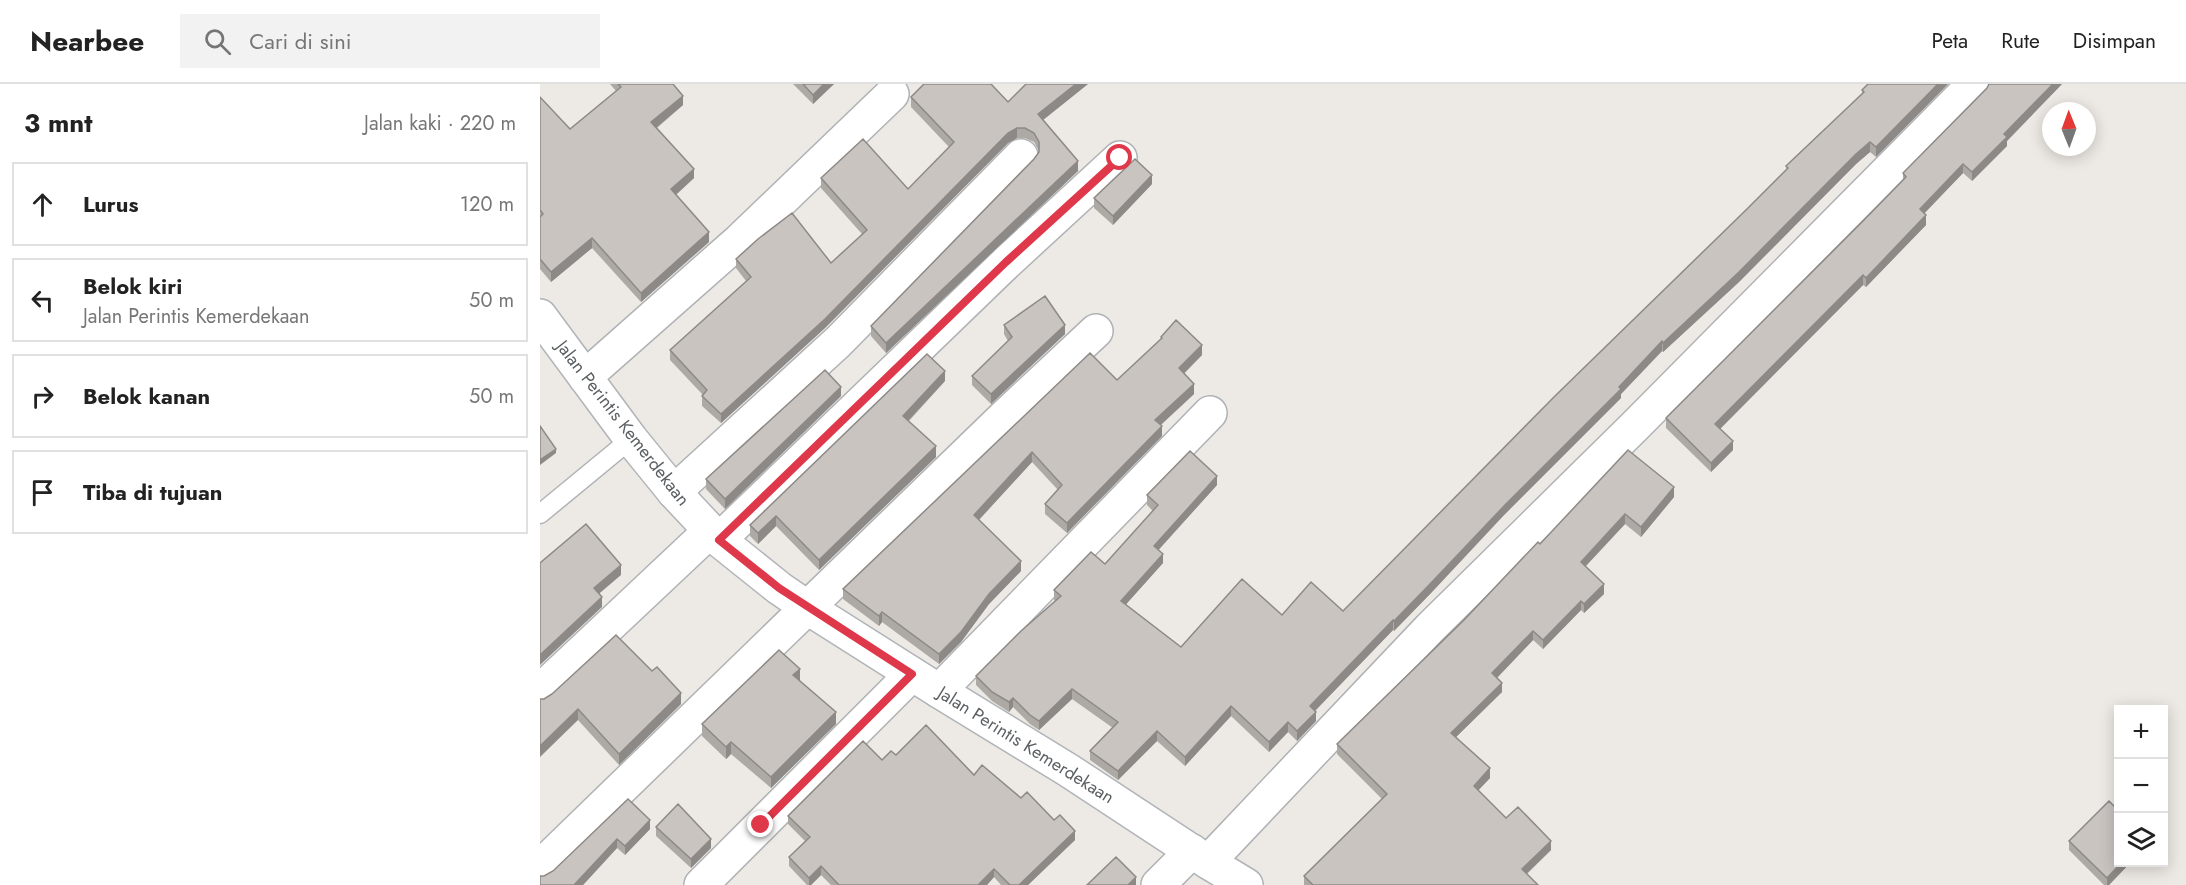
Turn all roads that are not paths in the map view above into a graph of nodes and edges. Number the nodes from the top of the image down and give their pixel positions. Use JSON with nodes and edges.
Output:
{"nodes":[{"id":1,"x":1974,"y":84,"type":"edge"},
{"id":2,"x":892,"y":94,"type":"dead end"},
{"id":3,"x":1021,"y":156,"type":"dead end"},
{"id":4,"x":1120,"y":158,"type":"dead end"},
{"id":5,"x":540,"y":316,"type":"edge"},
{"id":6,"x":1096,"y":331,"type":"dead end"},
{"id":7,"x":585,"y":377,"type":"junction"},
{"id":8,"x":1210,"y":413,"type":"dead end"},
{"id":9,"x":631,"y":439,"type":"junction"},
{"id":10,"x":674,"y":492,"type":"junction"},
{"id":11,"x":540,"y":514,"type":"edge"},
{"id":12,"x":715,"y":535,"type":"junction"},
{"id":13,"x":808,"y":608,"type":"junction"},
{"id":14,"x":926,"y":682,"type":"junction"},
{"id":15,"x":540,"y":691,"type":"edge"},
{"id":16,"x":1200,"y":857,"type":"junction"},
{"id":17,"x":540,"y":867,"type":"edge"},
{"id":18,"x":701,"y":885,"type":"edge"},
{"id":19,"x":1158,"y":885,"type":"edge"},
{"id":20,"x":1246,"y":885,"type":"edge"}],
"edges":[{"from":1,"to":16,"type":"street"},
{"from":2,"to":7,"type":"street"},
{"from":3,"to":10,"type":"street"},
{"from":4,"to":12,"type":"street"},
{"from":5,"to":7,"type":"street","name":"Jalan Perintis Kemerdekaan"},
{"from":6,"to":13,"type":"street"},
{"from":7,"to":9,"type":"street","name":"Jalan Perintis Kemerdekaan"},
{"from":8,"to":14,"type":"street"},
{"from":9,"to":10,"type":"street","name":"Jalan Perintis Kemerdekaan"},
{"from":9,"to":11,"type":"lane"},
{"from":10,"to":12,"type":"street","name":"Jalan Perintis Kemerdekaan"},
{"from":12,"to":13,"type":"street","name":"Jalan Perintis Kemerdekaan"},
{"from":12,"to":15,"type":"street"},
{"from":13,"to":14,"type":"street","name":"Jalan Perintis Kemerdekaan"},
{"from":13,"to":17,"type":"street"},
{"from":14,"to":16,"type":"street","name":"Jalan Perintis Kemerdekaan"},
{"from":14,"to":18,"type":"street"},
{"from":16,"to":19,"type":"street"},
{"from":16,"to":20,"type":"street","name":"Jalan Perintis Kemerdekaan"}]}
